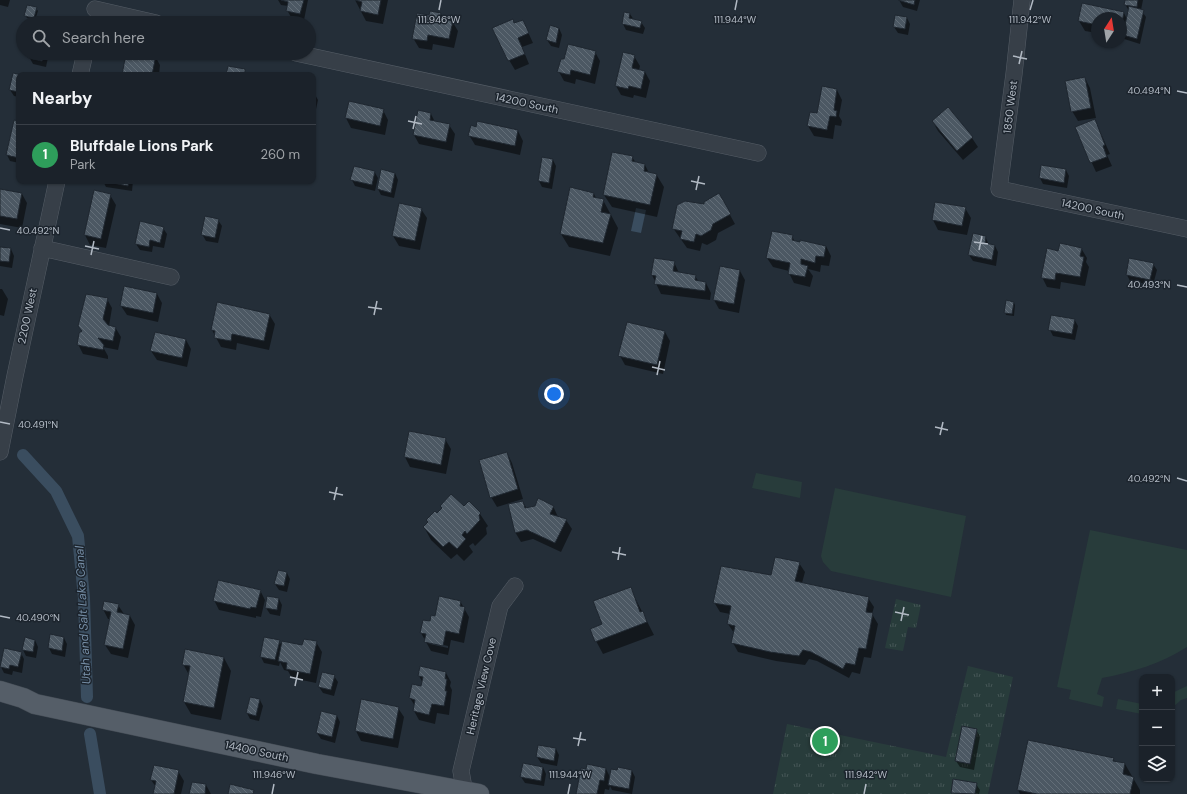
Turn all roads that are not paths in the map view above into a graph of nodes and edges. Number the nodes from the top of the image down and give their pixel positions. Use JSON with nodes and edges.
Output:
{"nodes":[{"id":1,"x":1022,"y":0,"type":"edge"},
{"id":2,"x":94,"y":11,"type":"edge"},
{"id":3,"x":120,"y":16,"type":"edge"},
{"id":4,"x":316,"y":57,"type":"edge"},
{"id":5,"x":83,"y":60,"type":"edge"},
{"id":6,"x":81,"y":72,"type":"edge"},
{"id":7,"x":758,"y":153,"type":"dead end"},
{"id":8,"x":56,"y":184,"type":"edge"},
{"id":9,"x":999,"y":189,"type":"joint"},
{"id":10,"x":1187,"y":229,"type":"edge"},
{"id":11,"x":42,"y":248,"type":"junction"},
{"id":12,"x":171,"y":277,"type":"dead end"},
{"id":13,"x":0,"y":452,"type":"edge"},
{"id":14,"x":516,"y":586,"type":"dead end"},
{"id":15,"x":0,"y":691,"type":"edge"},
{"id":16,"x":0,"y":702,"type":"edge"},
{"id":17,"x":35,"y":704,"type":"junction"},
{"id":18,"x":469,"y":793,"type":"edge"}],
"edges":[{"from":1,"to":9,"type":"street","name":"1850 West"},
{"from":2,"to":3,"type":"street"},
{"from":4,"to":7,"type":"street","name":"14200 South"},
{"from":5,"to":6,"type":"street"},
{"from":8,"to":11,"type":"street","name":"2200 West"},
{"from":9,"to":10,"type":"street","name":"14200 South"},
{"from":11,"to":12,"type":"street"},
{"from":11,"to":13,"type":"street","name":"2200 West"},
{"from":14,"to":18,"type":"street","name":"Heritage View Cove"},
{"from":15,"to":17,"type":"main road","name":"14400 South"},
{"from":16,"to":17,"type":"main road","name":"14400 South"},
{"from":17,"to":18,"type":"main road","name":"14400 South"}]}
